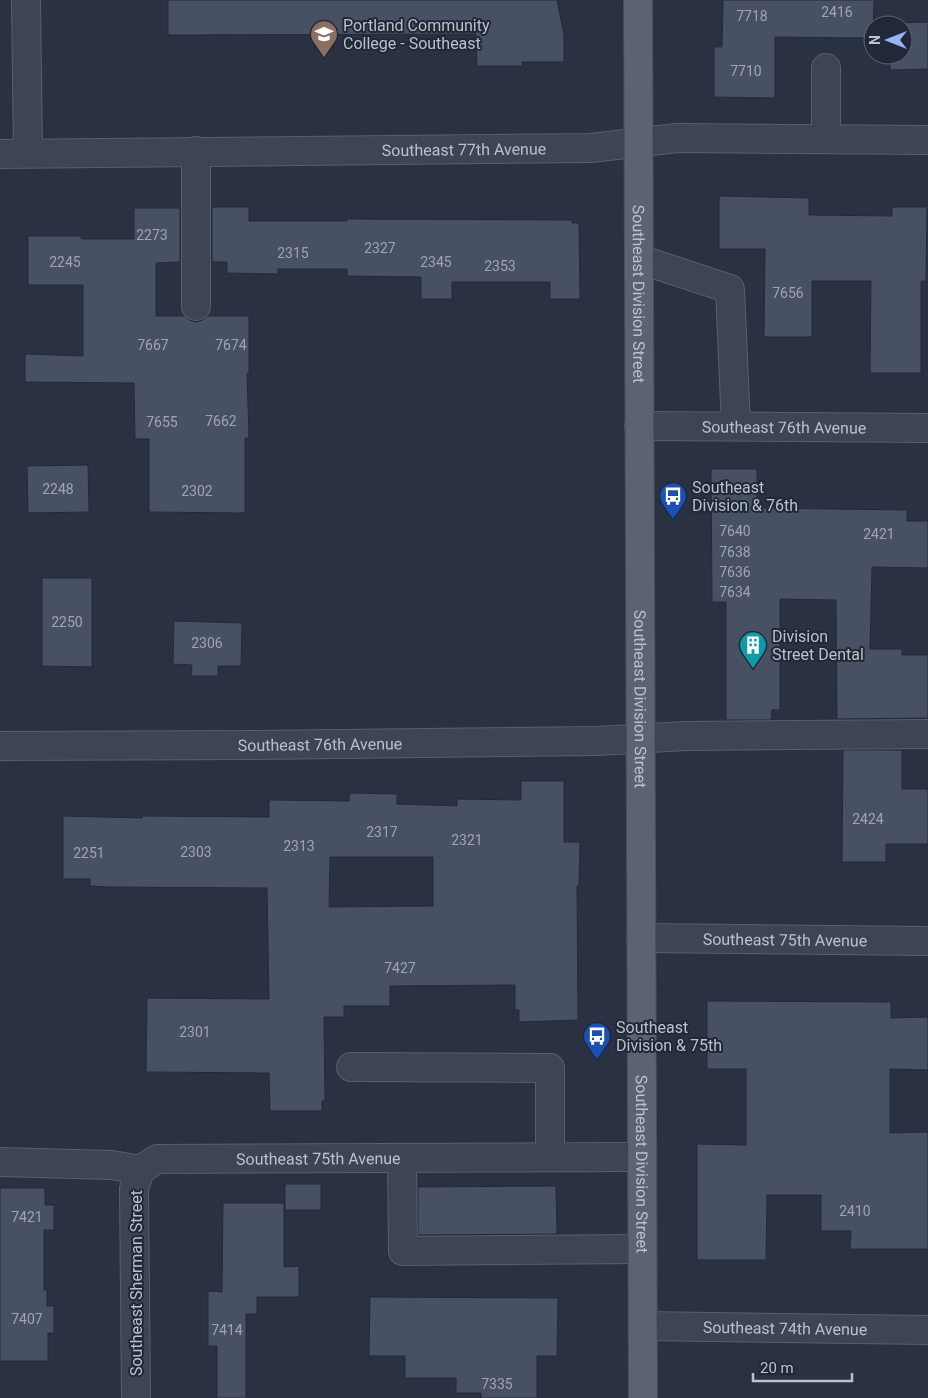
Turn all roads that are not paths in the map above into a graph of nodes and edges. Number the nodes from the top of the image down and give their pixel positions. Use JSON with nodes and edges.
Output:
{"nodes":[{"id":1,"x":26,"y":0,"type":"edge"},
{"id":2,"x":638,"y":0,"type":"edge"},
{"id":3,"x":826,"y":68,"type":"dead end"},
{"id":4,"x":826,"y":139,"type":"junction"},
{"id":5,"x":928,"y":140,"type":"edge"},
{"id":6,"x":638,"y":142,"type":"junction"},
{"id":7,"x":196,"y":151,"type":"junction"},
{"id":8,"x":28,"y":153,"type":"junction"},
{"id":9,"x":0,"y":154,"type":"edge"},
{"id":10,"x":639,"y":259,"type":"junction"},
{"id":11,"x":196,"y":306,"type":"dead end"},
{"id":12,"x":639,"y":426,"type":"junction"},
{"id":13,"x":736,"y":426,"type":"junction"},
{"id":14,"x":928,"y":428,"type":"edge"},
{"id":15,"x":928,"y":734,"type":"edge"},
{"id":16,"x":640,"y":738,"type":"junction"},
{"id":17,"x":0,"y":746,"type":"edge"},
{"id":18,"x":641,"y":938,"type":"junction"},
{"id":19,"x":928,"y":941,"type":"edge"},
{"id":20,"x":351,"y":1067,"type":"dead end"},
{"id":21,"x":550,"y":1157,"type":"junction"},
{"id":22,"x":642,"y":1157,"type":"junction"},
{"id":23,"x":402,"y":1158,"type":"junction"},
{"id":24,"x":0,"y":1162,"type":"edge"},
{"id":25,"x":140,"y":1170,"type":"junction"},
{"id":26,"x":642,"y":1249,"type":"junction"},
{"id":27,"x":643,"y":1326,"type":"junction"},
{"id":28,"x":928,"y":1330,"type":"edge"},
{"id":29,"x":136,"y":1398,"type":"edge"},
{"id":30,"x":643,"y":1398,"type":"edge"}],
"edges":[{"from":1,"to":8,"type":"street"},
{"from":2,"to":6,"type":"main road","name":"Southeast Division Street"},
{"from":3,"to":4,"type":"street"},
{"from":4,"to":5,"type":"street","name":"Southeast 77th Avenue"},
{"from":4,"to":6,"type":"street","name":"Southeast 77th Avenue"},
{"from":6,"to":7,"type":"street","name":"Southeast 77th Avenue"},
{"from":6,"to":10,"type":"main road","name":"Southeast Division Street"},
{"from":7,"to":8,"type":"street","name":"Southeast 77th Avenue"},
{"from":7,"to":11,"type":"street"},
{"from":8,"to":9,"type":"street","name":"Southeast 77th Avenue"},
{"from":10,"to":12,"type":"main road","name":"Southeast Division Street"},
{"from":10,"to":13,"type":"street"},
{"from":12,"to":13,"type":"street","name":"Southeast 76th Avenue"},
{"from":12,"to":16,"type":"main road","name":"Southeast Division Street"},
{"from":13,"to":14,"type":"street","name":"Southeast 76th Avenue"},
{"from":15,"to":16,"type":"street","name":"Southeast 76th Avenue"},
{"from":16,"to":17,"type":"street","name":"Southeast 76th Avenue"},
{"from":16,"to":18,"type":"main road","name":"Southeast Division Street"},
{"from":18,"to":19,"type":"street","name":"Southeast 75th Avenue"},
{"from":18,"to":22,"type":"main road","name":"Southeast Division Street"},
{"from":20,"to":21,"type":"street"},
{"from":21,"to":22,"type":"street","name":"Southeast 75th Avenue"},
{"from":21,"to":23,"type":"street","name":"Southeast 75th Avenue"},
{"from":22,"to":26,"type":"main road","name":"Southeast Division Street"},
{"from":23,"to":25,"type":"street","name":"Southeast 75th Avenue"},
{"from":23,"to":26,"type":"street"},
{"from":24,"to":25,"type":"street"},
{"from":25,"to":29,"type":"street","name":"Southeast Sherman Street"},
{"from":26,"to":27,"type":"main road","name":"Southeast Division Street"},
{"from":27,"to":28,"type":"street","name":"Southeast 74th Avenue"},
{"from":27,"to":30,"type":"main road","name":"Southeast Division Street"}]}
